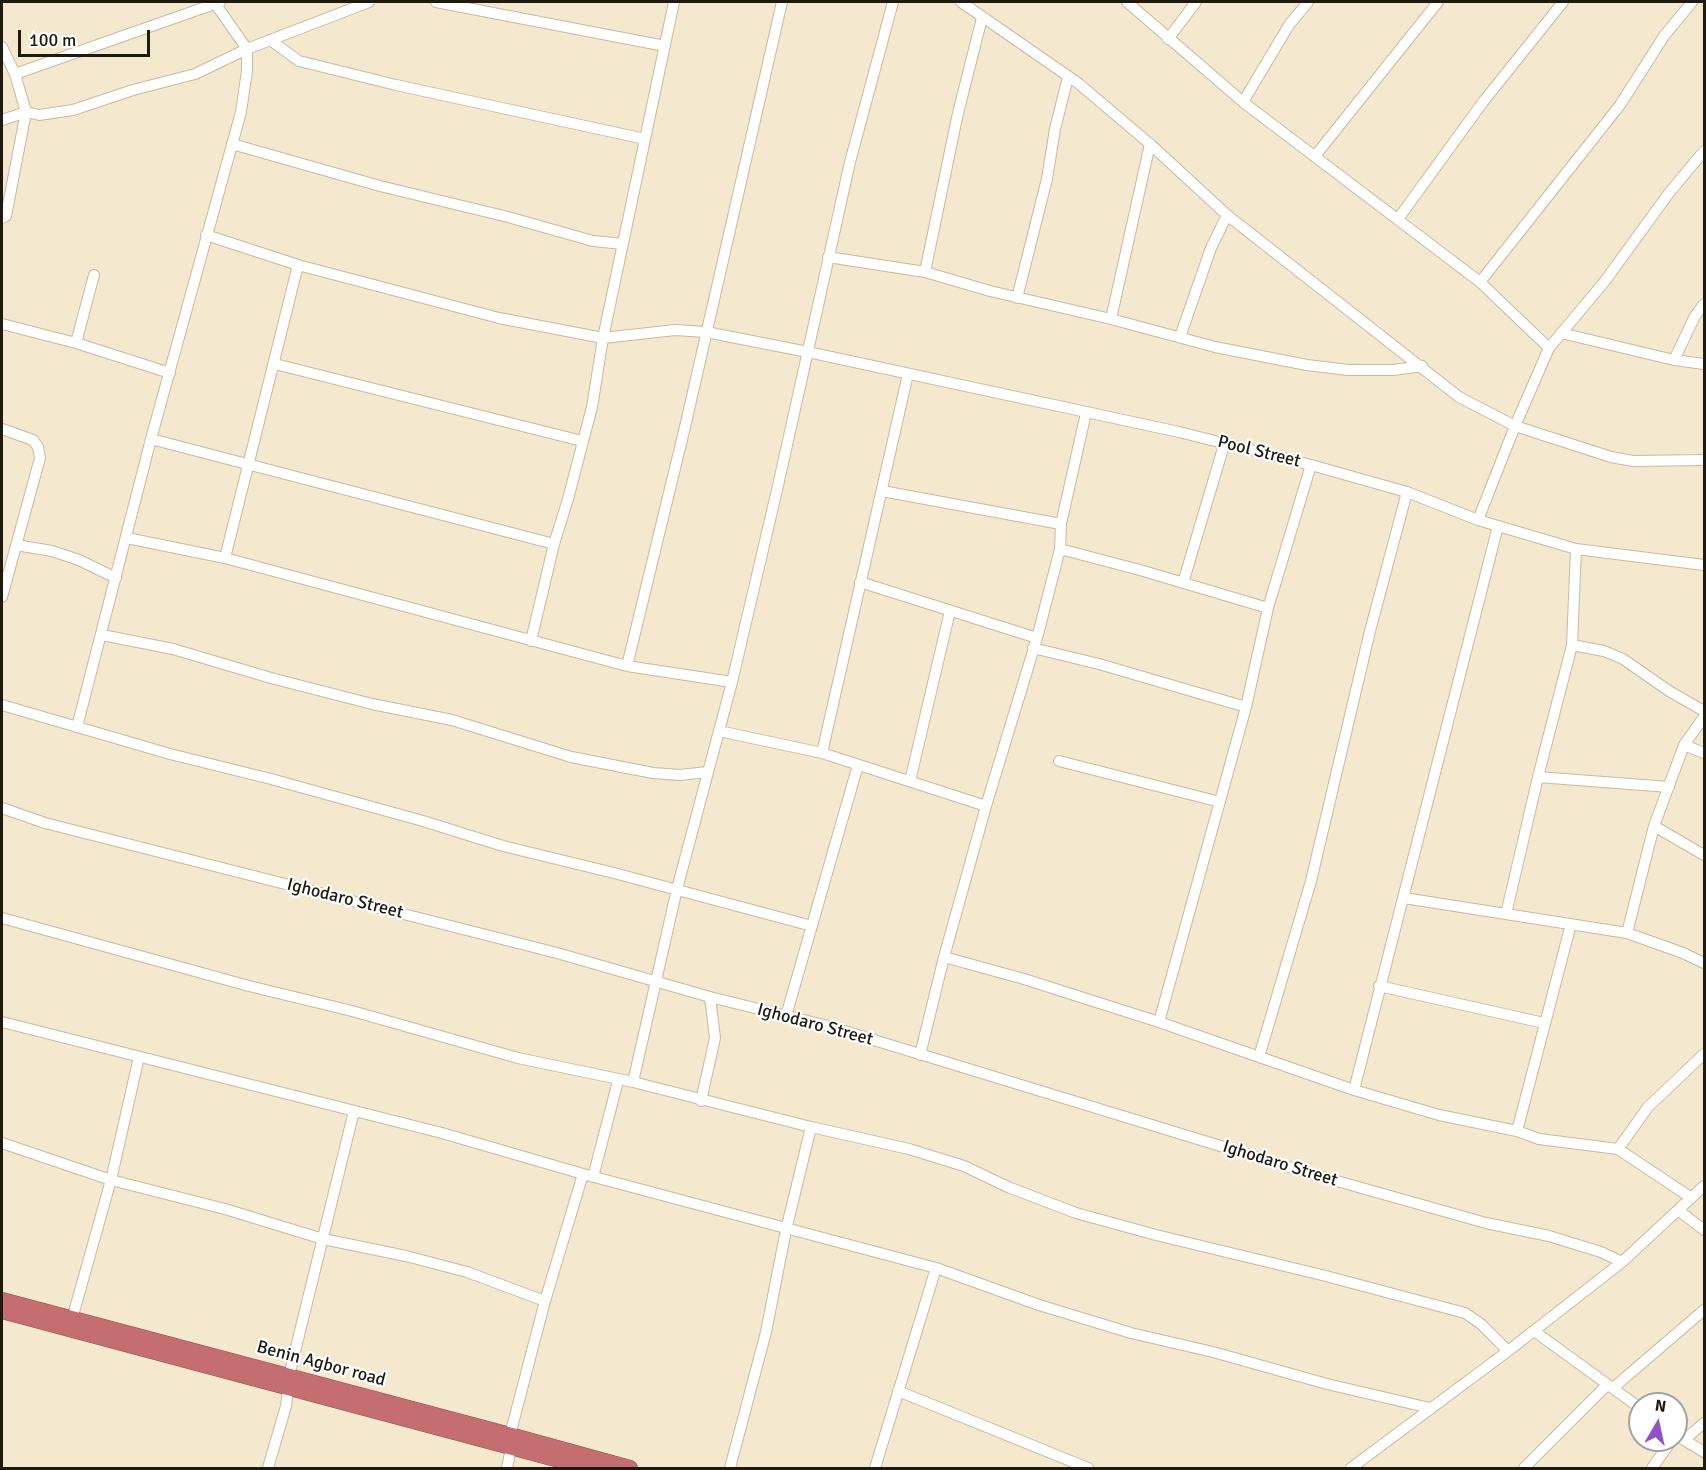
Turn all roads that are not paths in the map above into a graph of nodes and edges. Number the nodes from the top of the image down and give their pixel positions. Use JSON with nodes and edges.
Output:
{"nodes":[{"id":1,"x":217,"y":2,"type":"edge"},
{"id":2,"x":369,"y":2,"type":"edge"},
{"id":3,"x":436,"y":2,"type":"edge"},
{"id":4,"x":674,"y":2,"type":"edge"},
{"id":5,"x":782,"y":2,"type":"edge"},
{"id":6,"x":892,"y":2,"type":"edge"},
{"id":7,"x":961,"y":2,"type":"edge"},
{"id":8,"x":1127,"y":2,"type":"edge"},
{"id":9,"x":1196,"y":2,"type":"edge"},
{"id":10,"x":1308,"y":2,"type":"edge"},
{"id":11,"x":1438,"y":2,"type":"edge"},
{"id":12,"x":1563,"y":2,"type":"edge"},
{"id":13,"x":1692,"y":2,"type":"edge"},
{"id":14,"x":982,"y":18,"type":"junction"},
{"id":15,"x":1168,"y":39,"type":"junction"},
{"id":16,"x":270,"y":40,"type":"junction"},
{"id":17,"x":665,"y":46,"type":"junction"},
{"id":18,"x":2,"y":47,"type":"edge"},
{"id":19,"x":247,"y":49,"type":"junction"},
{"id":20,"x":15,"y":74,"type":"junction"},
{"id":21,"x":1068,"y":77,"type":"junction"},
{"id":22,"x":1243,"y":102,"type":"junction"},
{"id":23,"x":26,"y":112,"type":"junction"},
{"id":24,"x":2,"y":120,"type":"edge"},
{"id":25,"x":645,"y":139,"type":"junction"},
{"id":26,"x":232,"y":144,"type":"junction"},
{"id":27,"x":1150,"y":144,"type":"junction"},
{"id":28,"x":1704,"y":151,"type":"edge"},
{"id":29,"x":1315,"y":156,"type":"junction"},
{"id":30,"x":1227,"y":214,"type":"junction"},
{"id":31,"x":2,"y":218,"type":"edge"},
{"id":32,"x":1398,"y":219,"type":"junction"},
{"id":33,"x":206,"y":235,"type":"junction"},
{"id":34,"x":622,"y":244,"type":"junction"},
{"id":35,"x":828,"y":257,"type":"junction"},
{"id":36,"x":298,"y":265,"type":"junction"},
{"id":37,"x":926,"y":272,"type":"junction"},
{"id":38,"x":94,"y":275,"type":"dead end"},
{"id":39,"x":1480,"y":282,"type":"junction"},
{"id":40,"x":1017,"y":298,"type":"junction"},
{"id":41,"x":1704,"y":304,"type":"edge"},
{"id":42,"x":1111,"y":318,"type":"junction"},
{"id":43,"x":2,"y":324,"type":"edge"},
{"id":44,"x":705,"y":332,"type":"junction"},
{"id":45,"x":1562,"y":333,"type":"junction"},
{"id":46,"x":603,"y":338,"type":"junction"},
{"id":47,"x":1180,"y":338,"type":"junction"},
{"id":48,"x":76,"y":343,"type":"junction"},
{"id":49,"x":1549,"y":348,"type":"junction"},
{"id":50,"x":808,"y":352,"type":"junction"},
{"id":51,"x":1674,"y":360,"type":"junction"},
{"id":52,"x":274,"y":364,"type":"junction"},
{"id":53,"x":1704,"y":364,"type":"edge"},
{"id":54,"x":1422,"y":366,"type":"junction"},
{"id":55,"x":170,"y":373,"type":"junction"},
{"id":56,"x":908,"y":374,"type":"junction"},
{"id":57,"x":1086,"y":413,"type":"junction"},
{"id":58,"x":1515,"y":426,"type":"junction"},
{"id":59,"x":2,"y":429,"type":"edge"},
{"id":60,"x":151,"y":439,"type":"junction"},
{"id":61,"x":582,"y":441,"type":"junction"},
{"id":62,"x":1224,"y":445,"type":"junction"},
{"id":63,"x":1704,"y":460,"type":"edge"},
{"id":64,"x":249,"y":465,"type":"junction"},
{"id":65,"x":1311,"y":465,"type":"junction"},
{"id":66,"x":882,"y":491,"type":"junction"},
{"id":67,"x":1407,"y":492,"type":"junction"},
{"id":68,"x":1478,"y":520,"type":"junction"},
{"id":69,"x":1062,"y":524,"type":"junction"},
{"id":70,"x":1498,"y":526,"type":"junction"},
{"id":71,"x":127,"y":538,"type":"junction"},
{"id":72,"x":554,"y":544,"type":"junction"},
{"id":73,"x":16,"y":545,"type":"junction"},
{"id":74,"x":1060,"y":549,"type":"junction"},
{"id":75,"x":1576,"y":549,"type":"junction"},
{"id":76,"x":225,"y":558,"type":"junction"},
{"id":77,"x":1704,"y":565,"type":"edge"},
{"id":78,"x":116,"y":578,"type":"junction"},
{"id":79,"x":860,"y":582,"type":"junction"},
{"id":80,"x":1183,"y":583,"type":"junction"},
{"id":81,"x":2,"y":597,"type":"edge"},
{"id":82,"x":1268,"y":608,"type":"junction"},
{"id":83,"x":950,"y":610,"type":"junction"},
{"id":84,"x":102,"y":635,"type":"junction"},
{"id":85,"x":531,"y":642,"type":"junction"},
{"id":86,"x":1035,"y":643,"type":"junction"},
{"id":87,"x":1572,"y":645,"type":"junction"},
{"id":88,"x":627,"y":666,"type":"junction"},
{"id":89,"x":732,"y":682,"type":"junction"},
{"id":90,"x":2,"y":705,"type":"edge"},
{"id":91,"x":1246,"y":707,"type":"junction"},
{"id":92,"x":1704,"y":711,"type":"edge"},
{"id":93,"x":1704,"y":717,"type":"edge"},
{"id":94,"x":77,"y":727,"type":"junction"},
{"id":95,"x":719,"y":731,"type":"junction"},
{"id":96,"x":1684,"y":745,"type":"junction"},
{"id":97,"x":822,"y":753,"type":"junction"},
{"id":98,"x":1704,"y":753,"type":"edge"},
{"id":99,"x":1059,"y":761,"type":"dead end"},
{"id":100,"x":858,"y":765,"type":"junction"},
{"id":101,"x":707,"y":772,"type":"junction"},
{"id":102,"x":1538,"y":777,"type":"junction"},
{"id":103,"x":910,"y":781,"type":"junction"},
{"id":104,"x":1669,"y":787,"type":"junction"},
{"id":105,"x":1220,"y":802,"type":"junction"},
{"id":106,"x":986,"y":806,"type":"junction"},
{"id":107,"x":2,"y":808,"type":"edge"},
{"id":108,"x":1654,"y":826,"type":"junction"},
{"id":109,"x":1704,"y":855,"type":"edge"},
{"id":110,"x":677,"y":890,"type":"junction"},
{"id":111,"x":1404,"y":898,"type":"junction"},
{"id":112,"x":1506,"y":914,"type":"junction"},
{"id":113,"x":2,"y":918,"type":"edge"},
{"id":114,"x":1571,"y":924,"type":"junction"},
{"id":115,"x":812,"y":926,"type":"junction"},
{"id":116,"x":1627,"y":933,"type":"junction"},
{"id":117,"x":944,"y":957,"type":"junction"},
{"id":118,"x":1704,"y":963,"type":"edge"},
{"id":119,"x":656,"y":981,"type":"junction"},
{"id":120,"x":1379,"y":986,"type":"junction"},
{"id":121,"x":710,"y":997,"type":"junction"},
{"id":122,"x":786,"y":1016,"type":"junction"},
{"id":123,"x":2,"y":1022,"type":"edge"},
{"id":124,"x":1159,"y":1022,"type":"junction"},
{"id":125,"x":1544,"y":1023,"type":"junction"},
{"id":126,"x":1704,"y":1054,"type":"edge"},
{"id":127,"x":920,"y":1055,"type":"junction"},
{"id":128,"x":139,"y":1057,"type":"junction"},
{"id":129,"x":1259,"y":1057,"type":"junction"},
{"id":130,"x":618,"y":1081,"type":"junction"},
{"id":131,"x":633,"y":1082,"type":"junction"},
{"id":132,"x":1354,"y":1090,"type":"junction"},
{"id":133,"x":701,"y":1101,"type":"junction"},
{"id":134,"x":354,"y":1112,"type":"junction"},
{"id":135,"x":811,"y":1127,"type":"junction"},
{"id":136,"x":1517,"y":1131,"type":"junction"},
{"id":137,"x":2,"y":1143,"type":"edge"},
{"id":138,"x":1618,"y":1149,"type":"junction"},
{"id":139,"x":588,"y":1176,"type":"junction"},
{"id":140,"x":111,"y":1180,"type":"junction"},
{"id":141,"x":1704,"y":1186,"type":"edge"},
{"id":142,"x":1690,"y":1197,"type":"junction"},
{"id":143,"x":1677,"y":1210,"type":"junction"},
{"id":144,"x":786,"y":1230,"type":"junction"},
{"id":145,"x":1704,"y":1230,"type":"edge"},
{"id":146,"x":323,"y":1239,"type":"junction"},
{"id":147,"x":1622,"y":1262,"type":"junction"},
{"id":148,"x":936,"y":1269,"type":"junction"},
{"id":149,"x":2,"y":1300,"type":"edge"},
{"id":150,"x":545,"y":1301,"type":"junction"},
{"id":151,"x":1704,"y":1310,"type":"edge"},
{"id":152,"x":2,"y":1311,"type":"edge"},
{"id":153,"x":72,"y":1319,"type":"junction"},
{"id":154,"x":1534,"y":1331,"type":"junction"},
{"id":155,"x":1508,"y":1351,"type":"junction"},
{"id":156,"x":288,"y":1383,"type":"junction"},
{"id":157,"x":1610,"y":1386,"type":"junction"},
{"id":158,"x":898,"y":1391,"type":"junction"},
{"id":159,"x":1628,"y":1399,"type":"edge"},
{"id":160,"x":1430,"y":1408,"type":"junction"},
{"id":161,"x":1704,"y":1423,"type":"edge"},
{"id":162,"x":1688,"y":1432,"type":"edge"},
{"id":163,"x":510,"y":1442,"type":"junction"},
{"id":164,"x":1688,"y":1444,"type":"edge"},
{"id":165,"x":1665,"y":1452,"type":"edge"},
{"id":166,"x":1704,"y":1452,"type":"edge"},
{"id":167,"x":268,"y":1468,"type":"edge"},
{"id":168,"x":507,"y":1468,"type":"edge"},
{"id":169,"x":589,"y":1468,"type":"edge"},
{"id":170,"x":630,"y":1468,"type":"edge"},
{"id":171,"x":730,"y":1468,"type":"edge"},
{"id":172,"x":875,"y":1468,"type":"edge"},
{"id":173,"x":1088,"y":1468,"type":"edge"},
{"id":174,"x":1352,"y":1468,"type":"edge"},
{"id":175,"x":1524,"y":1468,"type":"edge"},
{"id":176,"x":1652,"y":1468,"type":"edge"}],
"edges":[{"from":1,"to":19,"type":"street"},
{"from":1,"to":20,"type":"street"},
{"from":2,"to":16,"type":"street"},
{"from":3,"to":17,"type":"street"},
{"from":4,"to":17,"type":"street"},
{"from":5,"to":44,"type":"street"},
{"from":6,"to":35,"type":"street"},
{"from":7,"to":14,"type":"street"},
{"from":8,"to":15,"type":"street"},
{"from":9,"to":15,"type":"street"},
{"from":10,"to":22,"type":"street"},
{"from":11,"to":29,"type":"street"},
{"from":12,"to":32,"type":"street"},
{"from":13,"to":39,"type":"street"},
{"from":14,"to":21,"type":"street"},
{"from":14,"to":37,"type":"street"},
{"from":15,"to":22,"type":"street"},
{"from":16,"to":19,"type":"street"},
{"from":16,"to":25,"type":"street"},
{"from":17,"to":25,"type":"street"},
{"from":18,"to":20,"type":"street"},
{"from":19,"to":23,"type":"street"},
{"from":19,"to":26,"type":"street"},
{"from":20,"to":23,"type":"street"},
{"from":21,"to":27,"type":"street"},
{"from":21,"to":40,"type":"street"},
{"from":22,"to":29,"type":"street"},
{"from":23,"to":24,"type":"street"},
{"from":23,"to":31,"type":"street"},
{"from":25,"to":34,"type":"street"},
{"from":26,"to":33,"type":"street"},
{"from":26,"to":34,"type":"street"},
{"from":27,"to":30,"type":"street"},
{"from":27,"to":42,"type":"street"},
{"from":28,"to":45,"type":"street"},
{"from":29,"to":32,"type":"street"},
{"from":30,"to":47,"type":"street"},
{"from":30,"to":54,"type":"street"},
{"from":32,"to":39,"type":"street"},
{"from":33,"to":36,"type":"street","name":"Pool Street"},
{"from":33,"to":55,"type":"street"},
{"from":34,"to":46,"type":"street"},
{"from":35,"to":37,"type":"street"},
{"from":35,"to":50,"type":"street"},
{"from":36,"to":46,"type":"street","name":"Pool Street"},
{"from":36,"to":52,"type":"street"},
{"from":37,"to":40,"type":"street"},
{"from":38,"to":48,"type":"street"},
{"from":39,"to":49,"type":"street"},
{"from":40,"to":42,"type":"street"},
{"from":41,"to":51,"type":"street"},
{"from":42,"to":47,"type":"street"},
{"from":43,"to":48,"type":"street"},
{"from":44,"to":46,"type":"street","name":"Pool Street"},
{"from":44,"to":50,"type":"street","name":"Pool Street"},
{"from":44,"to":88,"type":"street"},
{"from":45,"to":49,"type":"street"},
{"from":45,"to":51,"type":"street"},
{"from":46,"to":61,"type":"street"},
{"from":47,"to":54,"type":"street"},
{"from":48,"to":55,"type":"street"},
{"from":49,"to":58,"type":"street"},
{"from":50,"to":56,"type":"street","name":"Pool Street"},
{"from":50,"to":89,"type":"street"},
{"from":51,"to":53,"type":"street"},
{"from":52,"to":61,"type":"street"},
{"from":52,"to":64,"type":"street"},
{"from":54,"to":58,"type":"street"},
{"from":55,"to":60,"type":"street"},
{"from":56,"to":57,"type":"street","name":"Pool Street"},
{"from":56,"to":66,"type":"street"},
{"from":57,"to":62,"type":"street","name":"Pool Street"},
{"from":57,"to":69,"type":"street"},
{"from":58,"to":63,"type":"street"},
{"from":58,"to":68,"type":"street"},
{"from":59,"to":73,"type":"street"},
{"from":60,"to":64,"type":"street"},
{"from":60,"to":71,"type":"street"},
{"from":61,"to":72,"type":"street"},
{"from":62,"to":65,"type":"street","name":"Pool Street"},
{"from":62,"to":80,"type":"street"},
{"from":64,"to":72,"type":"street"},
{"from":64,"to":76,"type":"street"},
{"from":65,"to":67,"type":"street","name":"Pool Street"},
{"from":65,"to":82,"type":"street"},
{"from":66,"to":69,"type":"street"},
{"from":66,"to":79,"type":"street"},
{"from":67,"to":68,"type":"street","name":"Pool Street"},
{"from":67,"to":129,"type":"street"},
{"from":68,"to":70,"type":"street","name":"Pool Street"},
{"from":69,"to":74,"type":"street"},
{"from":70,"to":75,"type":"street","name":"Pool Street"},
{"from":70,"to":111,"type":"street"},
{"from":71,"to":76,"type":"street"},
{"from":71,"to":78,"type":"street"},
{"from":72,"to":85,"type":"street"},
{"from":73,"to":78,"type":"street"},
{"from":73,"to":81,"type":"street"},
{"from":74,"to":80,"type":"street"},
{"from":74,"to":86,"type":"street"},
{"from":75,"to":77,"type":"street","name":"Pool Street"},
{"from":75,"to":87,"type":"street"},
{"from":76,"to":85,"type":"street"},
{"from":78,"to":84,"type":"street"},
{"from":79,"to":83,"type":"street"},
{"from":79,"to":97,"type":"street"},
{"from":80,"to":82,"type":"street"},
{"from":82,"to":91,"type":"street"},
{"from":83,"to":86,"type":"street"},
{"from":83,"to":103,"type":"street"},
{"from":84,"to":94,"type":"street"},
{"from":84,"to":101,"type":"street"},
{"from":85,"to":88,"type":"street"},
{"from":86,"to":91,"type":"street"},
{"from":86,"to":106,"type":"street"},
{"from":87,"to":92,"type":"street"},
{"from":87,"to":102,"type":"street"},
{"from":88,"to":89,"type":"street"},
{"from":89,"to":95,"type":"street"},
{"from":90,"to":94,"type":"street"},
{"from":91,"to":105,"type":"street"},
{"from":93,"to":96,"type":"street"},
{"from":94,"to":110,"type":"street"},
{"from":95,"to":97,"type":"street"},
{"from":95,"to":101,"type":"street"},
{"from":96,"to":98,"type":"street"},
{"from":96,"to":104,"type":"street"},
{"from":97,"to":100,"type":"street"},
{"from":99,"to":105,"type":"street"},
{"from":100,"to":103,"type":"street"},
{"from":100,"to":115,"type":"street"},
{"from":101,"to":110,"type":"street"},
{"from":102,"to":104,"type":"street"},
{"from":102,"to":112,"type":"street"},
{"from":103,"to":106,"type":"street"},
{"from":104,"to":108,"type":"street"},
{"from":105,"to":124,"type":"street"},
{"from":106,"to":117,"type":"street"},
{"from":107,"to":119,"type":"street","name":"Ighodaro Street"},
{"from":108,"to":109,"type":"street"},
{"from":108,"to":116,"type":"street"},
{"from":110,"to":115,"type":"street"},
{"from":110,"to":119,"type":"street"},
{"from":111,"to":112,"type":"street"},
{"from":111,"to":120,"type":"street"},
{"from":112,"to":114,"type":"street"},
{"from":113,"to":130,"type":"street"},
{"from":114,"to":116,"type":"street"},
{"from":114,"to":125,"type":"street"},
{"from":115,"to":122,"type":"street"},
{"from":116,"to":118,"type":"street"},
{"from":117,"to":124,"type":"street"},
{"from":117,"to":127,"type":"street"},
{"from":119,"to":121,"type":"street","name":"Ighodaro Street"},
{"from":119,"to":131,"type":"street"},
{"from":120,"to":125,"type":"street"},
{"from":120,"to":132,"type":"street"},
{"from":121,"to":122,"type":"street","name":"Ighodaro Street"},
{"from":121,"to":133,"type":"street"},
{"from":122,"to":127,"type":"street","name":"Ighodaro Street"},
{"from":123,"to":128,"type":"street"},
{"from":124,"to":129,"type":"street"},
{"from":125,"to":136,"type":"street"},
{"from":126,"to":138,"type":"street"},
{"from":127,"to":147,"type":"street","name":"Ighodaro Street"},
{"from":128,"to":134,"type":"street"},
{"from":128,"to":140,"type":"street"},
{"from":129,"to":132,"type":"street"},
{"from":130,"to":131,"type":"street"},
{"from":130,"to":139,"type":"street"},
{"from":131,"to":133,"type":"street"},
{"from":132,"to":136,"type":"street"},
{"from":133,"to":135,"type":"street"},
{"from":134,"to":139,"type":"street"},
{"from":134,"to":146,"type":"street"},
{"from":135,"to":144,"type":"street"},
{"from":135,"to":155,"type":"street"},
{"from":136,"to":138,"type":"street"},
{"from":137,"to":140,"type":"street"},
{"from":138,"to":142,"type":"street"},
{"from":139,"to":144,"type":"street"},
{"from":139,"to":150,"type":"street"},
{"from":140,"to":146,"type":"street"},
{"from":140,"to":153,"type":"street"},
{"from":141,"to":142,"type":"street"},
{"from":142,"to":143,"type":"street"},
{"from":143,"to":145,"type":"street"},
{"from":143,"to":147,"type":"street"},
{"from":144,"to":148,"type":"street"},
{"from":144,"to":171,"type":"street"},
{"from":146,"to":150,"type":"street"},
{"from":146,"to":156,"type":"street"},
{"from":147,"to":154,"type":"street"},
{"from":148,"to":158,"type":"street"},
{"from":148,"to":160,"type":"street"},
{"from":149,"to":153,"type":"highway","name":"Benin Agbor road"},
{"from":150,"to":163,"type":"street"},
{"from":151,"to":157,"type":"street"},
{"from":152,"to":156,"type":"highway","name":"Benin Agbor road"},
{"from":153,"to":156,"type":"highway","name":"Benin Agbor road"},
{"from":154,"to":155,"type":"street"},
{"from":154,"to":157,"type":"street"},
{"from":155,"to":160,"type":"street"},
{"from":156,"to":163,"type":"highway","name":"Benin Agbor road"},
{"from":156,"to":167,"type":"street"},
{"from":157,"to":159,"type":"street"},
{"from":157,"to":175,"type":"street"},
{"from":158,"to":172,"type":"street"},
{"from":158,"to":173,"type":"street"},
{"from":160,"to":174,"type":"street"},
{"from":161,"to":162,"type":"street"},
{"from":163,"to":168,"type":"street"},
{"from":163,"to":169,"type":"highway","name":"Benin Agbor road"},
{"from":163,"to":170,"type":"highway","name":"Benin Agbor road"},
{"from":164,"to":166,"type":"street"},
{"from":165,"to":176,"type":"street"}]}
